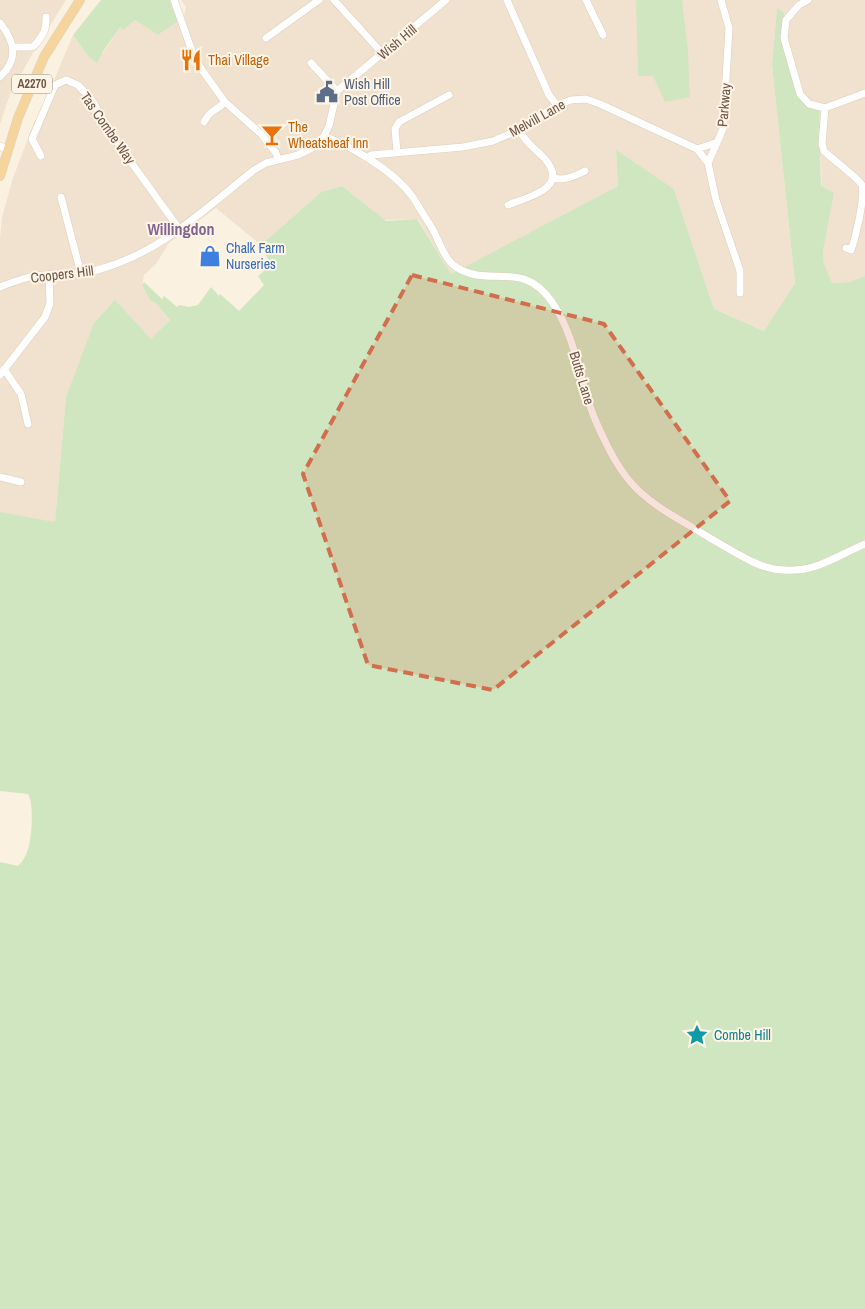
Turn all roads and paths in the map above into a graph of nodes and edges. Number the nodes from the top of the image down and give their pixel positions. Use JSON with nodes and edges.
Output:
{"nodes":[{"id":1,"x":80,"y":0,"type":"edge"},
{"id":2,"x":174,"y":0,"type":"edge"},
{"id":3,"x":319,"y":0,"type":"edge"},
{"id":4,"x":334,"y":0,"type":"edge"},
{"id":5,"x":446,"y":0,"type":"edge"},
{"id":6,"x":507,"y":0,"type":"edge"},
{"id":7,"x":586,"y":0,"type":"edge"},
{"id":8,"x":721,"y":0,"type":"edge"},
{"id":9,"x":808,"y":0,"type":"edge"},
{"id":10,"x":46,"y":17,"type":"dead end"},
{"id":11,"x":0,"y":23,"type":"edge"},
{"id":12,"x":602,"y":35,"type":"dead end"},
{"id":13,"x":266,"y":38,"type":"dead end"},
{"id":14,"x":12,"y":46,"type":"junction"},
{"id":15,"x":383,"y":54,"type":"junction"},
{"id":16,"x":311,"y":62,"type":"dead end"},
{"id":17,"x":0,"y":77,"type":"edge"},
{"id":18,"x":337,"y":91,"type":"junction"},
{"id":19,"x":865,"y":93,"type":"edge"},
{"id":20,"x":449,"y":94,"type":"dead end"},
{"id":21,"x":225,"y":102,"type":"junction"},
{"id":22,"x":557,"y":105,"type":"junction"},
{"id":23,"x":825,"y":108,"type":"junction"},
{"id":24,"x":204,"y":122,"type":"dead end"},
{"id":25,"x":519,"y":130,"type":"junction"},
{"id":26,"x":324,"y":136,"type":"junction"},
{"id":27,"x":715,"y":143,"type":"junction"},
{"id":28,"x":4,"y":148,"type":"edge"},
{"id":29,"x":697,"y":149,"type":"junction"},
{"id":30,"x":397,"y":152,"type":"junction"},
{"id":31,"x":41,"y":156,"type":"dead end"},
{"id":32,"x":368,"y":158,"type":"junction"},
{"id":33,"x":278,"y":159,"type":"junction"},
{"id":34,"x":708,"y":163,"type":"junction"},
{"id":35,"x":585,"y":171,"type":"dead end"},
{"id":36,"x":0,"y":176,"type":"edge"},
{"id":37,"x":553,"y":178,"type":"junction"},
{"id":38,"x":61,"y":198,"type":"dead end"},
{"id":39,"x":508,"y":205,"type":"dead end"},
{"id":40,"x":180,"y":230,"type":"junction"},
{"id":41,"x":846,"y":248,"type":"dead end"},
{"id":42,"x":81,"y":274,"type":"junction"},
{"id":43,"x":50,"y":276,"type":"junction"},
{"id":44,"x":0,"y":287,"type":"edge"},
{"id":45,"x":740,"y":293,"type":"dead end"},
{"id":46,"x":2,"y":372,"type":"edge"},
{"id":47,"x":28,"y":424,"type":"dead end"},
{"id":48,"x":0,"y":477,"type":"edge"},
{"id":49,"x":21,"y":482,"type":"dead end"},
{"id":50,"x":865,"y":544,"type":"edge"}],
"edges":[{"from":1,"to":28,"type":"main road","number":"A2270"},
{"from":2,"to":21,"type":"street"},
{"from":3,"to":13,"type":"street"},
{"from":4,"to":15,"type":"street"},
{"from":5,"to":15,"type":"street","name":"Wish Hill"},
{"from":6,"to":22,"type":"street"},
{"from":7,"to":12,"type":"street"},
{"from":8,"to":27,"type":"street","name":"Parkway"},
{"from":9,"to":23,"type":"street"},
{"from":10,"to":14,"type":"street"},
{"from":11,"to":14,"type":"street"},
{"from":14,"to":17,"type":"street"},
{"from":15,"to":18,"type":"street","name":"Wish Hill"},
{"from":16,"to":18,"type":"street"},
{"from":18,"to":26,"type":"street"},
{"from":19,"to":23,"type":"street"},
{"from":20,"to":30,"type":"street"},
{"from":21,"to":24,"type":"street"},
{"from":21,"to":33,"type":"street"},
{"from":22,"to":25,"type":"street","name":"Melvill Lane"},
{"from":22,"to":29,"type":"street","name":"Melvill Lane"},
{"from":23,"to":41,"type":"street"},
{"from":25,"to":30,"type":"street","name":"Melvill Lane"},
{"from":25,"to":37,"type":"street"},
{"from":26,"to":32,"type":"street","name":"Butts Lane"},
{"from":26,"to":33,"type":"street","name":"Coopers Hill"},
{"from":27,"to":29,"type":"street"},
{"from":27,"to":34,"type":"street","name":"Parkway"},
{"from":28,"to":36,"type":"main road","number":"A2270"},
{"from":29,"to":34,"type":"street"},
{"from":30,"to":32,"type":"street","name":"Melvill Lane"},
{"from":31,"to":40,"type":"street","name":"Tas Combe Way"},
{"from":32,"to":50,"type":"street","name":"Butts Lane"},
{"from":33,"to":40,"type":"street","name":"Coopers Hill"},
{"from":34,"to":45,"type":"street"},
{"from":35,"to":37,"type":"street"},
{"from":37,"to":39,"type":"street"},
{"from":38,"to":42,"type":"street"},
{"from":40,"to":42,"type":"street","name":"Coopers Hill"},
{"from":42,"to":43,"type":"street","name":"Coopers Hill"},
{"from":43,"to":44,"type":"street","name":"Coopers Hill"},
{"from":43,"to":46,"type":"street"},
{"from":46,"to":47,"type":"street"},
{"from":48,"to":49,"type":"street"}]}
